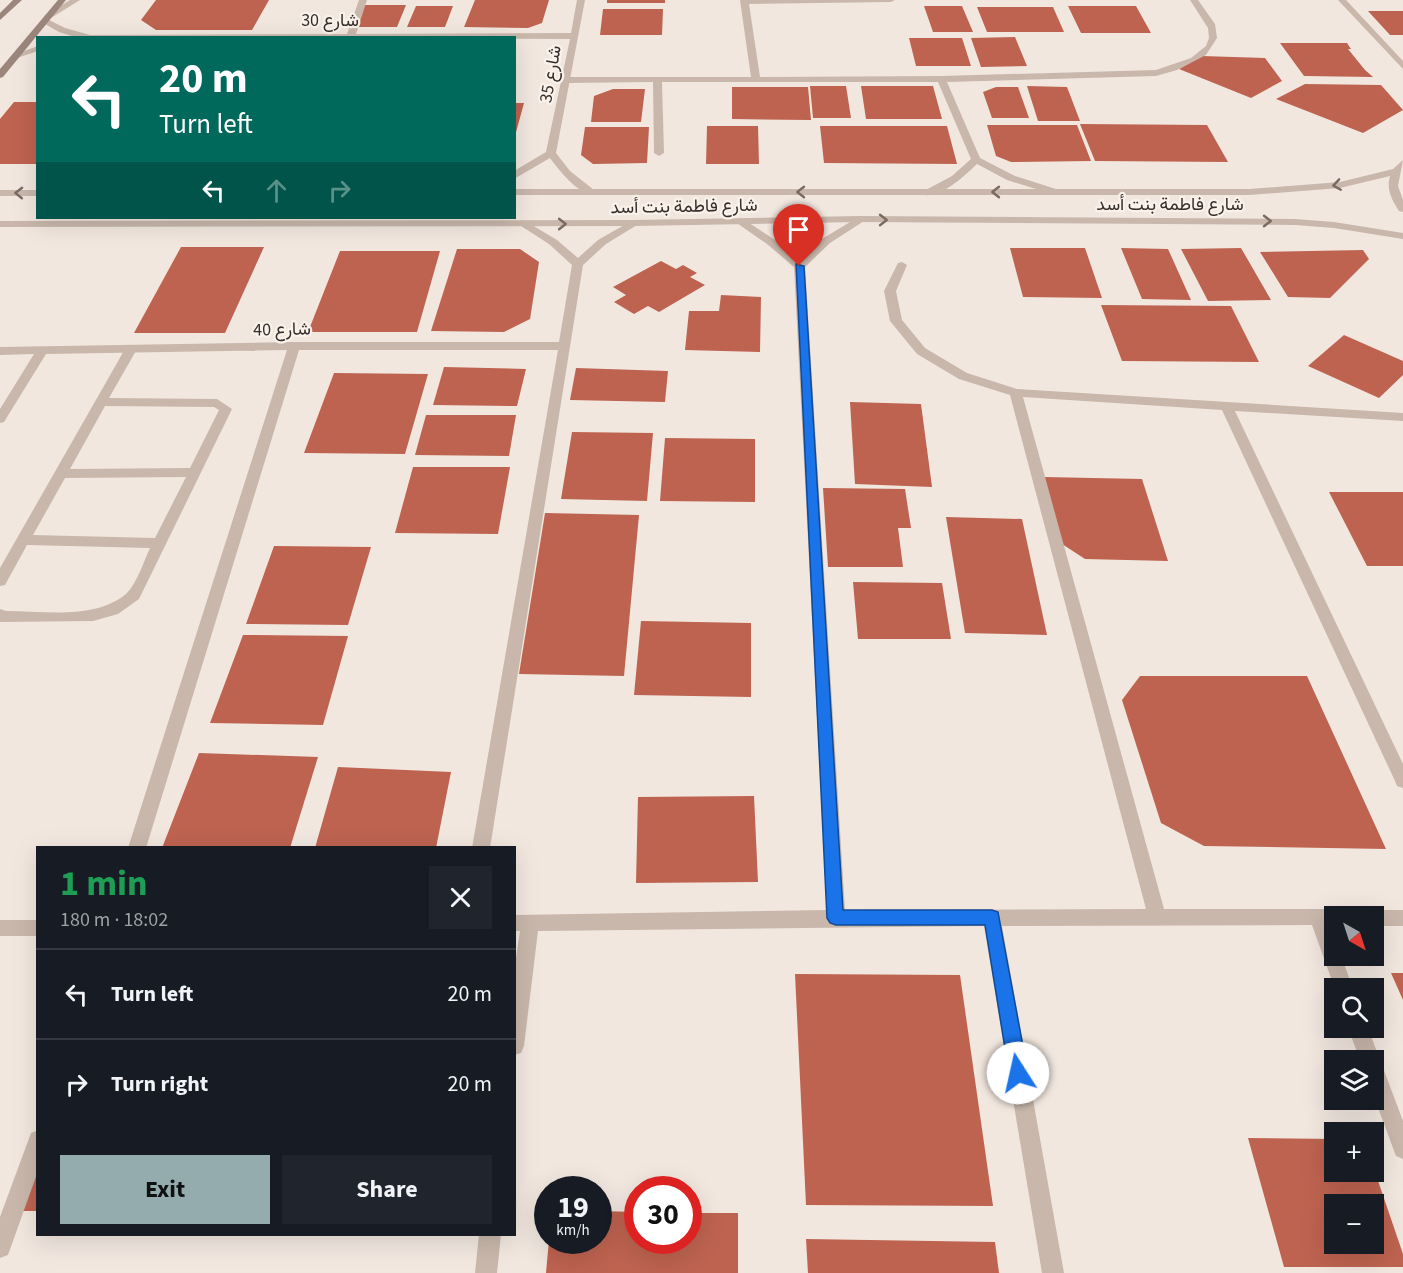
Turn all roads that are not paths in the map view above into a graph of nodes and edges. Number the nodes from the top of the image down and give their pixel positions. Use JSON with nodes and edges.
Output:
{"nodes":[{"id":1,"x":62,"y":0,"type":"edge"},
{"id":2,"x":76,"y":0,"type":"edge"},
{"id":3,"x":363,"y":0,"type":"edge"},
{"id":4,"x":581,"y":0,"type":"edge"},
{"id":5,"x":891,"y":0,"type":"edge"},
{"id":6,"x":1194,"y":0,"type":"edge"},
{"id":7,"x":1342,"y":0,"type":"edge"},
{"id":8,"x":16,"y":1,"type":"edge"},
{"id":9,"x":744,"y":1,"type":"edge"},
{"id":10,"x":0,"y":18,"type":"edge"},
{"id":11,"x":46,"y":18,"type":"junction"},
{"id":12,"x":81,"y":36,"type":"edge"},
{"id":13,"x":351,"y":36,"type":"edge"},
{"id":14,"x":574,"y":36,"type":"junction"},
{"id":15,"x":36,"y":49,"type":"edge"},
{"id":16,"x":17,"y":55,"type":"junction"},
{"id":17,"x":1403,"y":66,"type":"edge"},
{"id":18,"x":0,"y":75,"type":"edge"},
{"id":19,"x":756,"y":79,"type":"junction"},
{"id":20,"x":942,"y":79,"type":"junction"},
{"id":21,"x":567,"y":80,"type":"junction"},
{"id":22,"x":657,"y":80,"type":"junction"},
{"id":23,"x":551,"y":153,"type":"junction"},
{"id":24,"x":660,"y":153,"type":"dead end"},
{"id":25,"x":976,"y":160,"type":"junction"},
{"id":26,"x":1403,"y":163,"type":"edge"},
{"id":27,"x":1394,"y":172,"type":"junction"},
{"id":28,"x":516,"y":175,"type":"edge"},
{"id":29,"x":516,"y":192,"type":"edge"},
{"id":30,"x":590,"y":192,"type":"junction"},
{"id":31,"x":1055,"y":192,"type":"junction"},
{"id":32,"x":0,"y":193,"type":"edge"},
{"id":33,"x":36,"y":193,"type":"edge"},
{"id":34,"x":928,"y":193,"type":"junction"},
{"id":35,"x":1403,"y":209,"type":"edge"},
{"id":36,"x":860,"y":219,"type":"junction"},
{"id":37,"x":738,"y":221,"type":"junction"},
{"id":38,"x":0,"y":224,"type":"edge"},
{"id":39,"x":523,"y":224,"type":"junction"},
{"id":40,"x":633,"y":224,"type":"junction"},
{"id":41,"x":1403,"y":236,"type":"edge"},
{"id":42,"x":578,"y":264,"type":"junction"},
{"id":43,"x":902,"y":265,"type":"dead end"},
{"id":44,"x":799,"y":266,"type":"junction"},
{"id":45,"x":294,"y":346,"type":"junction"},
{"id":46,"x":564,"y":346,"type":"junction"},
{"id":47,"x":131,"y":349,"type":"junction"},
{"id":48,"x":42,"y":350,"type":"junction"},
{"id":49,"x":0,"y":351,"type":"edge"},
{"id":50,"x":1016,"y":393,"type":"junction"},
{"id":51,"x":101,"y":402,"type":"junction"},
{"id":52,"x":1227,"y":406,"type":"junction"},
{"id":53,"x":1403,"y":417,"type":"edge"},
{"id":54,"x":0,"y":419,"type":"edge"},
{"id":55,"x":195,"y":472,"type":"junction"},
{"id":56,"x":60,"y":474,"type":"junction"},
{"id":57,"x":23,"y":540,"type":"junction"},
{"id":58,"x":159,"y":543,"type":"junction"},
{"id":59,"x":0,"y":581,"type":"edge"},
{"id":60,"x":0,"y":614,"type":"edge"},
{"id":61,"x":1403,"y":781,"type":"edge"},
{"id":62,"x":138,"y":846,"type":"edge"},
{"id":63,"x":481,"y":846,"type":"edge"},
{"id":64,"x":1324,"y":917,"type":"edge"},
{"id":65,"x":836,"y":918,"type":"junction"},
{"id":66,"x":992,"y":918,"type":"junction"},
{"id":67,"x":1157,"y":918,"type":"junction"},
{"id":68,"x":1384,"y":918,"type":"edge"},
{"id":69,"x":1403,"y":918,"type":"edge"},
{"id":70,"x":522,"y":924,"type":"edge"},
{"id":71,"x":0,"y":928,"type":"edge"},
{"id":72,"x":36,"y":928,"type":"edge"},
{"id":73,"x":516,"y":1016,"type":"edge"},
{"id":74,"x":1384,"y":1097,"type":"edge"},
{"id":75,"x":36,"y":1146,"type":"edge"},
{"id":76,"x":1403,"y":1149,"type":"edge"},
{"id":77,"x":490,"y":1236,"type":"edge"},
{"id":78,"x":0,"y":1247,"type":"edge"},
{"id":79,"x":486,"y":1273,"type":"edge"},
{"id":80,"x":1053,"y":1273,"type":"edge"}],
"edges":[{"from":1,"to":11,"type":"main road"},
{"from":2,"to":11,"type":"street"},
{"from":3,"to":13,"type":"street"},
{"from":4,"to":14,"type":"street","name":"شارع 35"},
{"from":5,"to":9,"type":"street"},
{"from":6,"to":20,"type":"street"},
{"from":7,"to":17,"type":"street"},
{"from":8,"to":10,"type":"main road"},
{"from":9,"to":19,"type":"street"},
{"from":11,"to":12,"type":"street","name":"شارع 30"},
{"from":11,"to":16,"type":"main road"},
{"from":13,"to":14,"type":"street","name":"شارع 30"},
{"from":14,"to":21,"type":"street","name":"شارع 35"},
{"from":15,"to":16,"type":"street"},
{"from":16,"to":18,"type":"main road"},
{"from":19,"to":20,"type":"street"},
{"from":19,"to":22,"type":"street"},
{"from":20,"to":25,"type":"street"},
{"from":21,"to":22,"type":"street"},
{"from":21,"to":23,"type":"street","name":"شارع 35"},
{"from":22,"to":24,"type":"street"},
{"from":23,"to":28,"type":"street"},
{"from":23,"to":30,"type":"street"},
{"from":25,"to":31,"type":"street"},
{"from":25,"to":34,"type":"street"},
{"from":26,"to":27,"type":"street"},
{"from":27,"to":31,"type":"street","name":"شارع فاطمة بنت أسد","one_way":true},
{"from":27,"to":35,"type":"street"},
{"from":29,"to":30,"type":"street","name":"شارع فاطمة بنت أسد"},
{"from":34,"to":30,"type":"street","name":"شارع فاطمة بنت أسد","one_way":true},
{"from":31,"to":34,"type":"street","name":"شارع فاطمة بنت أسد","one_way":true},
{"from":33,"to":32,"type":"street","one_way":true},
{"from":36,"to":37,"type":"street","name":"شارع فاطمة بنت أسد"},
{"from":36,"to":41,"type":"street","name":"شارع فاطمة بنت أسد","one_way":true},
{"from":36,"to":44,"type":"street"},
{"from":37,"to":40,"type":"street","name":"شارع فاطمة بنت أسد"},
{"from":37,"to":44,"type":"street"},
{"from":38,"to":39,"type":"street","name":"شارع فاطمة بنت أسد"},
{"from":39,"to":40,"type":"street","name":"شارع فاطمة بنت أسد","one_way":true},
{"from":39,"to":42,"type":"street"},
{"from":40,"to":42,"type":"street"},
{"from":42,"to":46,"type":"street"},
{"from":43,"to":50,"type":"street"},
{"from":44,"to":65,"type":"street"},
{"from":45,"to":46,"type":"street","name":"شارع 40"},
{"from":45,"to":47,"type":"street","name":"شارع 40"},
{"from":45,"to":62,"type":"street"},
{"from":46,"to":63,"type":"street"},
{"from":47,"to":48,"type":"street","name":"شارع 40"},
{"from":47,"to":51,"type":"street"},
{"from":48,"to":49,"type":"street","name":"شارع 40"},
{"from":48,"to":54,"type":"street"},
{"from":50,"to":52,"type":"street"},
{"from":50,"to":67,"type":"street"},
{"from":51,"to":55,"type":"street"},
{"from":51,"to":56,"type":"street"},
{"from":52,"to":53,"type":"street"},
{"from":52,"to":61,"type":"street"},
{"from":55,"to":56,"type":"street"},
{"from":55,"to":58,"type":"street"},
{"from":56,"to":57,"type":"street"},
{"from":57,"to":58,"type":"street"},
{"from":57,"to":59,"type":"street"},
{"from":58,"to":60,"type":"street"},
{"from":64,"to":67,"type":"street"},
{"from":65,"to":66,"type":"street"},
{"from":65,"to":70,"type":"street"},
{"from":66,"to":67,"type":"street"},
{"from":66,"to":80,"type":"street"},
{"from":68,"to":69,"type":"street"},
{"from":70,"to":73,"type":"street"},
{"from":71,"to":72,"type":"street"},
{"from":74,"to":76,"type":"street"},
{"from":75,"to":78,"type":"street"},
{"from":77,"to":79,"type":"street"}]}
